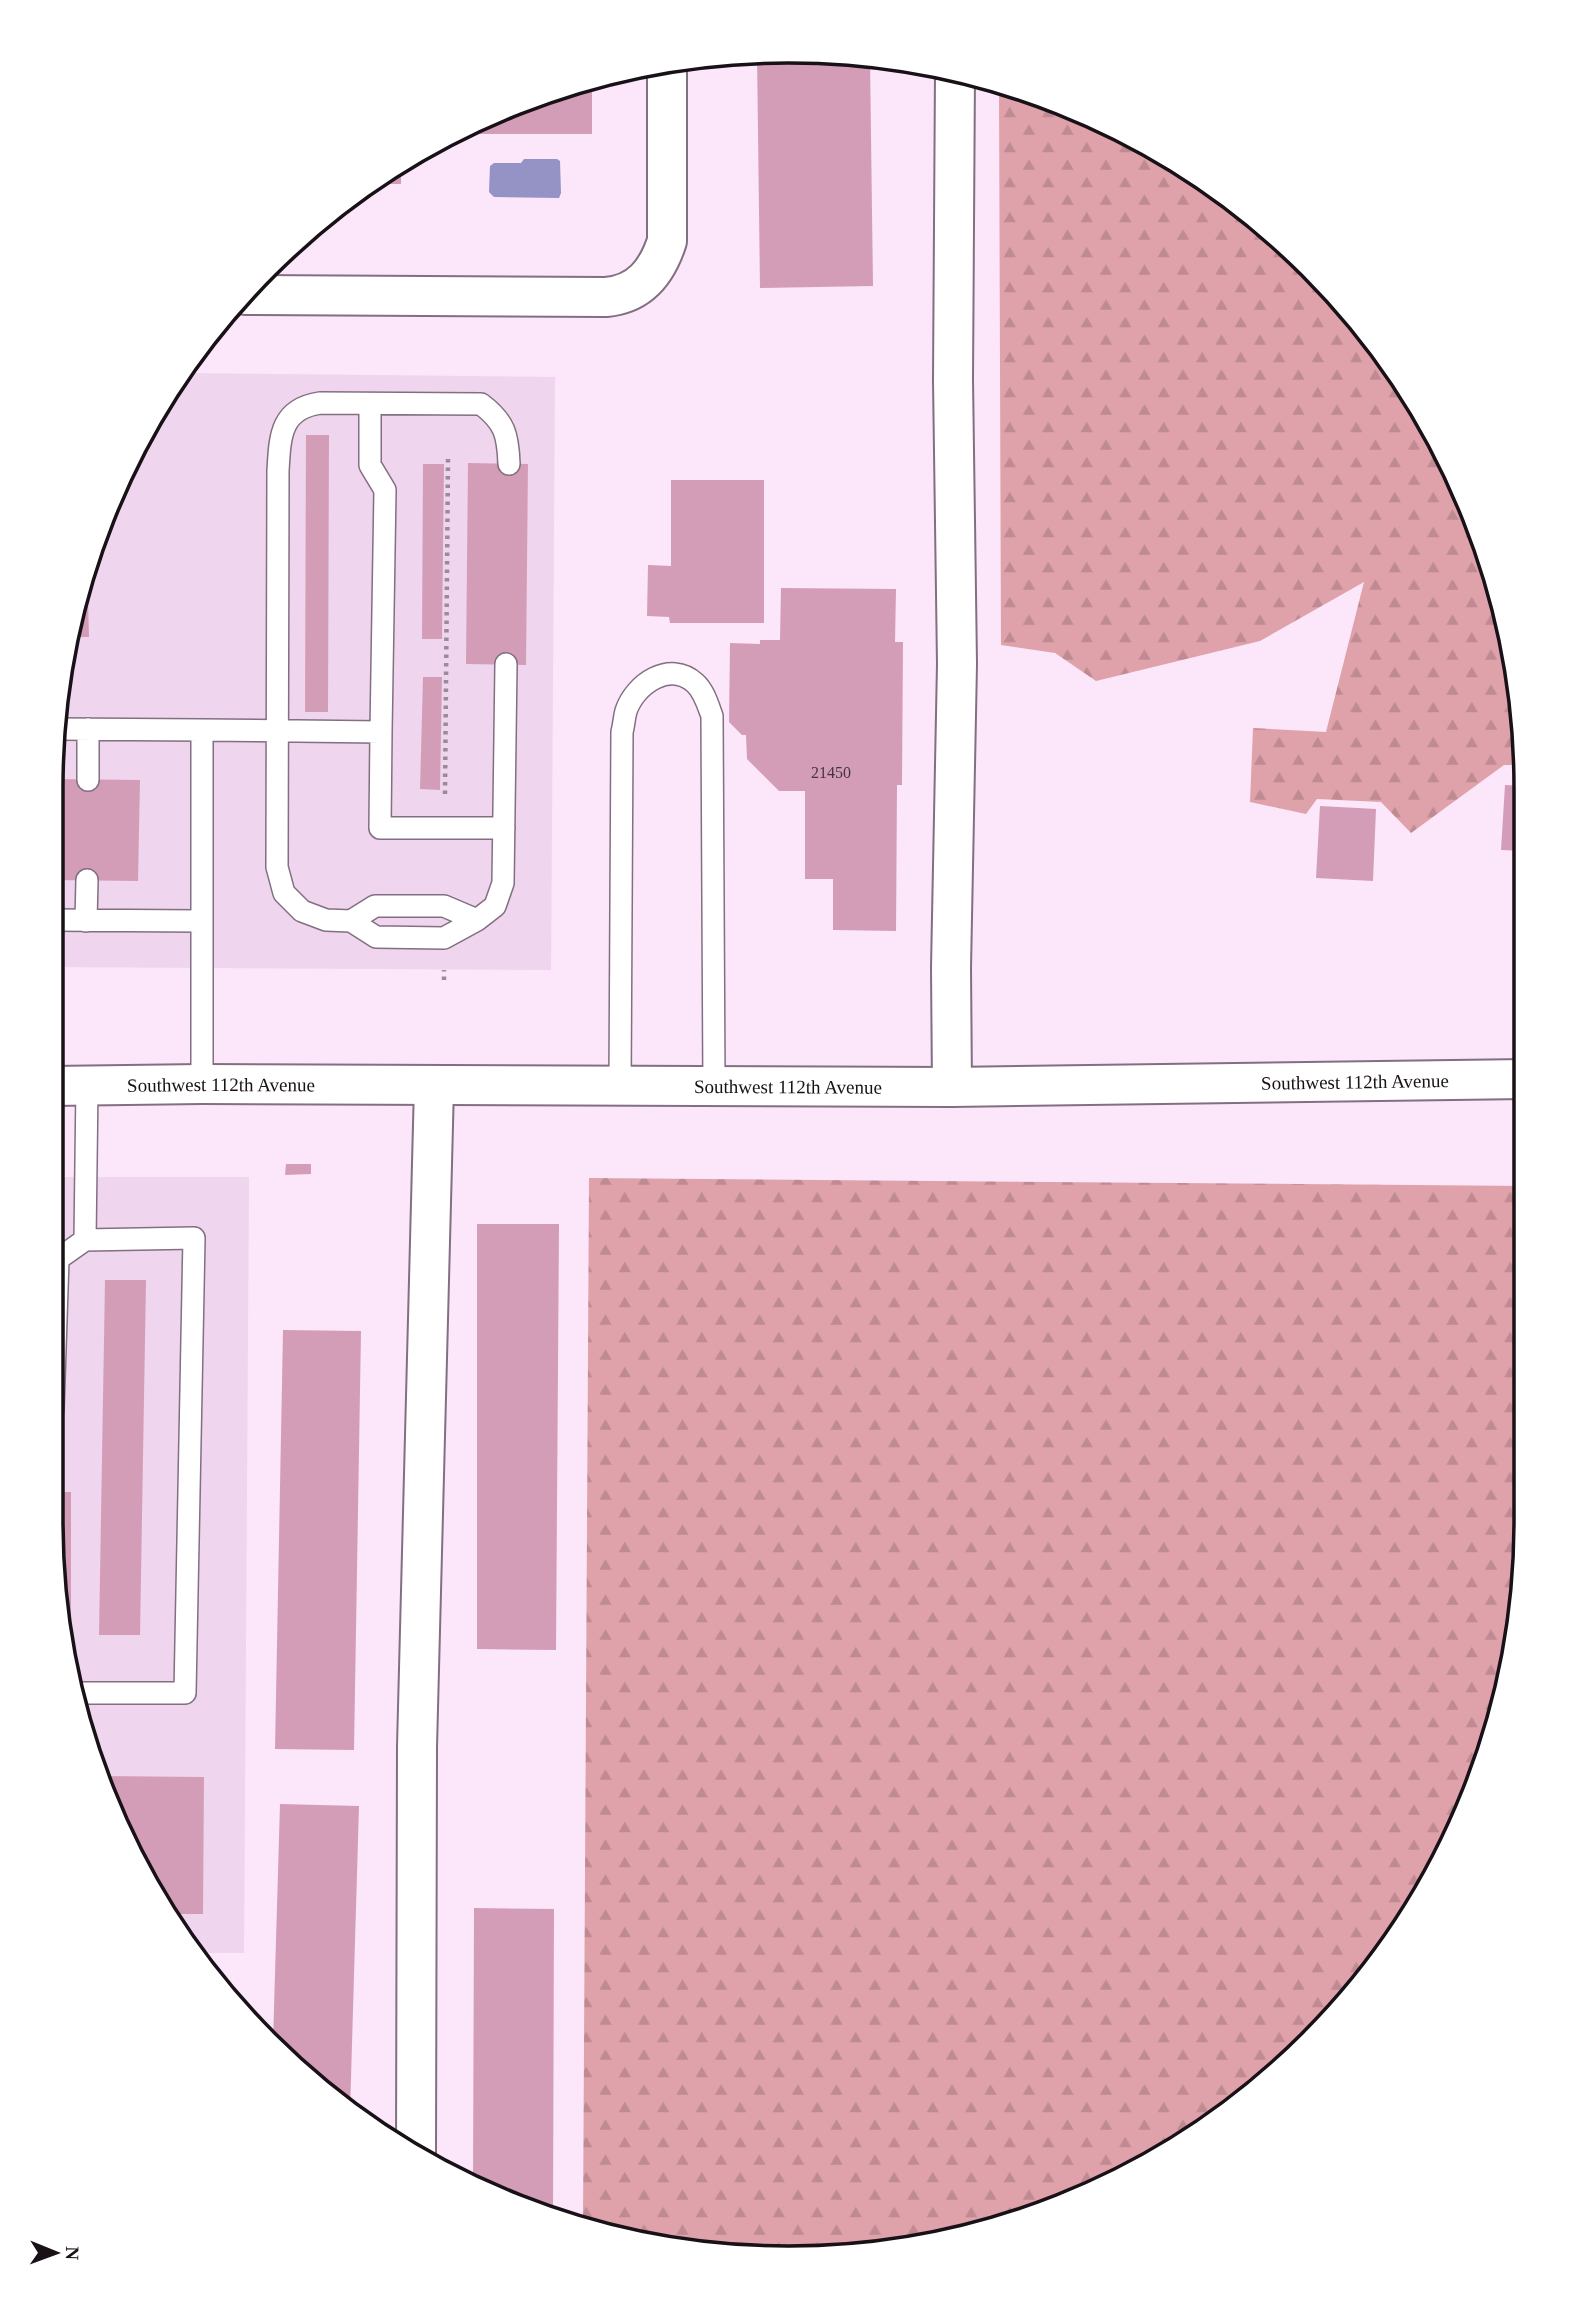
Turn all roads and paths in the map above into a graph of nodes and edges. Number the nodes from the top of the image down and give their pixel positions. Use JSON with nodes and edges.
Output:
{"nodes":[{"id":1,"x":667,"y":74,"type":"edge"},
{"id":2,"x":955,"y":83,"type":"edge"},
{"id":3,"x":257,"y":295,"type":"edge"},
{"id":4,"x":370,"y":404,"type":"junction"},
{"id":5,"x":448,"y":459,"type":"dead end"},
{"id":6,"x":509,"y":464,"type":"dead end"},
{"id":7,"x":506,"y":664,"type":"dead end"},
{"id":8,"x":66,"y":729,"type":"edge"},
{"id":9,"x":88,"y":729,"type":"junction"},
{"id":10,"x":202,"y":730,"type":"junction"},
{"id":11,"x":278,"y":731,"type":"junction"},
{"id":12,"x":381,"y":732,"type":"junction"},
{"id":13,"x":88,"y":779,"type":"dead end"},
{"id":14,"x":445,"y":802,"type":"dead end"},
{"id":15,"x":503,"y":828,"type":"junction"},
{"id":16,"x":86,"y":880,"type":"dead end"},
{"id":17,"x":477,"y":919,"type":"junction"},
{"id":18,"x":63,"y":920,"type":"edge"},
{"id":19,"x":86,"y":921,"type":"junction"},
{"id":20,"x":201,"y":921,"type":"junction"},
{"id":21,"x":351,"y":921,"type":"junction"},
{"id":22,"x":1514,"y":1079,"type":"edge"},
{"id":23,"x":202,"y":1084,"type":"junction"},
{"id":24,"x":69,"y":1086,"type":"edge"},
{"id":25,"x":435,"y":1086,"type":"junction"},
{"id":26,"x":620,"y":1086,"type":"junction"},
{"id":27,"x":714,"y":1086,"type":"junction"},
{"id":28,"x":952,"y":1087,"type":"junction"},
{"id":29,"x":85,"y":1240,"type":"junction"},
{"id":30,"x":63,"y":1254,"type":"edge"},
{"id":31,"x":84,"y":1693,"type":"edge"},
{"id":32,"x":416,"y":2143,"type":"edge"}],
"edges":[{"from":1,"to":3,"type":"street"},
{"from":2,"to":28,"type":"street"},
{"from":4,"to":6,"type":"lane"},
{"from":4,"to":11,"type":"lane"},
{"from":4,"to":12,"type":"lane"},
{"from":5,"to":14,"type":"path"},
{"from":7,"to":15,"type":"lane"},
{"from":8,"to":9,"type":"lane"},
{"from":9,"to":10,"type":"lane"},
{"from":9,"to":13,"type":"lane"},
{"from":10,"to":11,"type":"lane"},
{"from":10,"to":20,"type":"lane"},
{"from":11,"to":12,"type":"lane"},
{"from":11,"to":21,"type":"lane"},
{"from":12,"to":15,"type":"lane"},
{"from":15,"to":17,"type":"lane"},
{"from":16,"to":19,"type":"lane"},
{"from":17,"to":21,"type":"lane"},
{"from":17,"to":21,"type":"lane"},
{"from":18,"to":19,"type":"lane"},
{"from":19,"to":20,"type":"lane"},
{"from":20,"to":23,"type":"lane"},
{"from":22,"to":28,"type":"street","name":"Southwest 112th Avenue"},
{"from":23,"to":24,"type":"street","name":"Southwest 112th Avenue"},
{"from":23,"to":25,"type":"street","name":"Southwest 112th Avenue"},
{"from":24,"to":29,"type":"lane"},
{"from":25,"to":26,"type":"street","name":"Southwest 112th Avenue"},
{"from":25,"to":32,"type":"street"},
{"from":26,"to":27,"type":"street","name":"Southwest 112th Avenue"},
{"from":26,"to":27,"type":"lane"},
{"from":27,"to":28,"type":"street","name":"Southwest 112th Avenue"},
{"from":29,"to":30,"type":"lane"},
{"from":29,"to":31,"type":"lane"}]}
